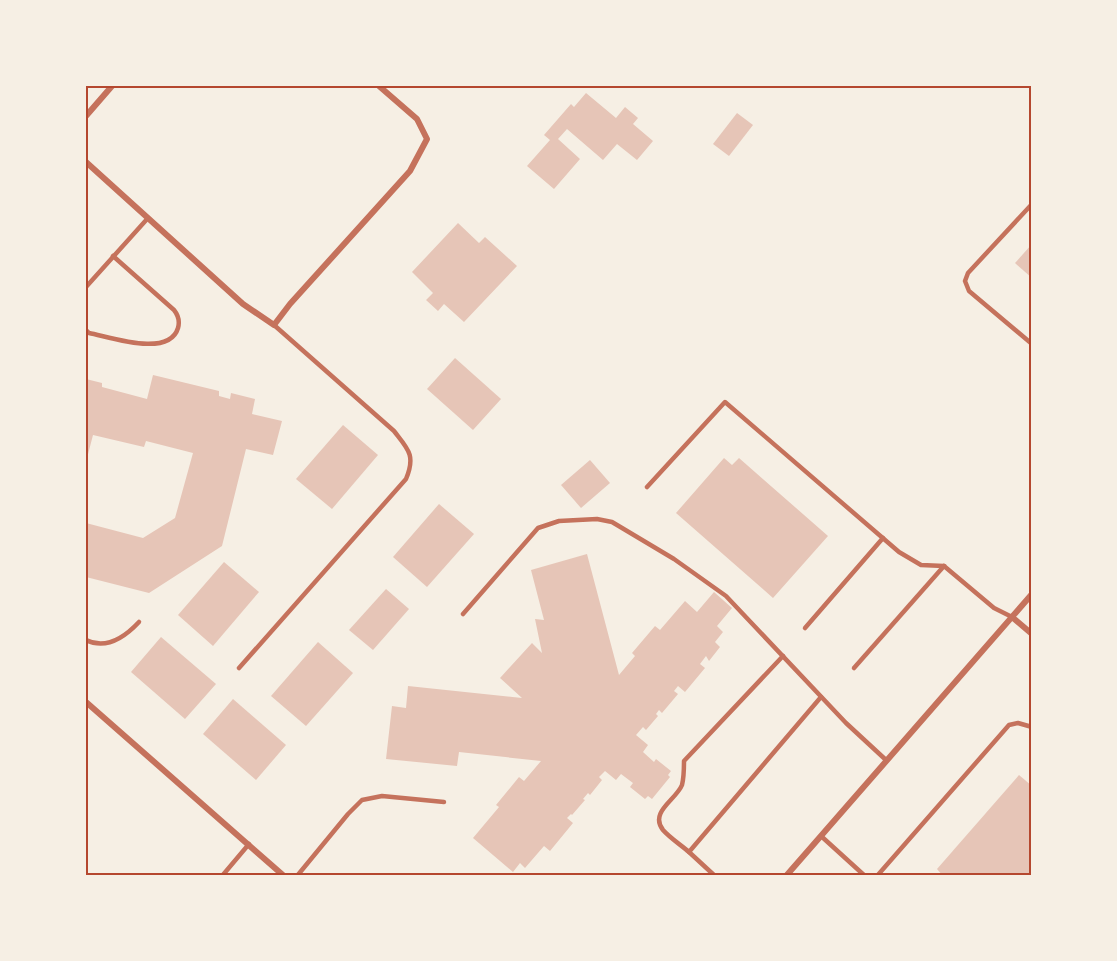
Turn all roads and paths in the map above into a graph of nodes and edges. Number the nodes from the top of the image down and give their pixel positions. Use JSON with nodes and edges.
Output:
{"nodes":[{"id":1,"x":111,"y":86,"type":"edge"},
{"id":2,"x":379,"y":86,"type":"edge"},
{"id":3,"x":86,"y":116,"type":"edge"},
{"id":4,"x":86,"y":162,"type":"edge"},
{"id":5,"x":1032,"y":204,"type":"edge"},
{"id":6,"x":148,"y":218,"type":"junction"},
{"id":7,"x":113,"y":256,"type":"junction"},
{"id":8,"x":86,"y":287,"type":"edge"},
{"id":9,"x":274,"y":325,"type":"junction"},
{"id":10,"x":86,"y":330,"type":"edge"},
{"id":11,"x":1032,"y":344,"type":"edge"},
{"id":12,"x":647,"y":487,"type":"dead end"},
{"id":13,"x":883,"y":538,"type":"junction"},
{"id":14,"x":944,"y":566,"type":"junction"},
{"id":15,"x":1032,"y":594,"type":"edge"},
{"id":16,"x":463,"y":614,"type":"dead end"},
{"id":17,"x":1011,"y":617,"type":"junction"},
{"id":18,"x":139,"y":622,"type":"dead end"},
{"id":19,"x":805,"y":628,"type":"dead end"},
{"id":20,"x":1032,"y":634,"type":"edge"},
{"id":21,"x":86,"y":640,"type":"edge"},
{"id":22,"x":783,"y":656,"type":"junction"},
{"id":23,"x":239,"y":668,"type":"dead end"},
{"id":24,"x":854,"y":668,"type":"dead end"},
{"id":25,"x":822,"y":698,"type":"junction"},
{"id":26,"x":86,"y":702,"type":"edge"},
{"id":27,"x":1032,"y":727,"type":"edge"},
{"id":28,"x":886,"y":760,"type":"junction"},
{"id":29,"x":444,"y":802,"type":"dead end"},
{"id":30,"x":821,"y":836,"type":"junction"},
{"id":31,"x":249,"y":844,"type":"junction"},
{"id":32,"x":689,"y":852,"type":"junction"},
{"id":33,"x":222,"y":876,"type":"edge"},
{"id":34,"x":284,"y":876,"type":"edge"},
{"id":35,"x":297,"y":876,"type":"edge"},
{"id":36,"x":715,"y":876,"type":"edge"},
{"id":37,"x":786,"y":876,"type":"edge"},
{"id":38,"x":865,"y":876,"type":"edge"},
{"id":39,"x":877,"y":876,"type":"edge"}],
"edges":[{"from":1,"to":3,"type":"street"},
{"from":2,"to":9,"type":"street"},
{"from":4,"to":6,"type":"street"},
{"from":5,"to":11,"type":"lane"},
{"from":6,"to":7,"type":"lane"},
{"from":6,"to":9,"type":"street"},
{"from":7,"to":8,"type":"lane"},
{"from":7,"to":10,"type":"lane"},
{"from":9,"to":23,"type":"lane"},
{"from":12,"to":13,"type":"lane"},
{"from":13,"to":14,"type":"lane"},
{"from":13,"to":19,"type":"lane"},
{"from":14,"to":17,"type":"lane"},
{"from":14,"to":24,"type":"lane"},
{"from":15,"to":17,"type":"street"},
{"from":16,"to":22,"type":"lane"},
{"from":17,"to":20,"type":"street"},
{"from":17,"to":28,"type":"street"},
{"from":18,"to":21,"type":"lane"},
{"from":22,"to":25,"type":"lane"},
{"from":22,"to":32,"type":"lane"},
{"from":25,"to":28,"type":"lane"},
{"from":25,"to":32,"type":"lane"},
{"from":26,"to":31,"type":"street"},
{"from":27,"to":39,"type":"lane"},
{"from":28,"to":30,"type":"street"},
{"from":29,"to":35,"type":"lane"},
{"from":30,"to":37,"type":"street"},
{"from":30,"to":38,"type":"lane"},
{"from":31,"to":33,"type":"lane"},
{"from":31,"to":34,"type":"street"},
{"from":32,"to":36,"type":"lane"}]}
